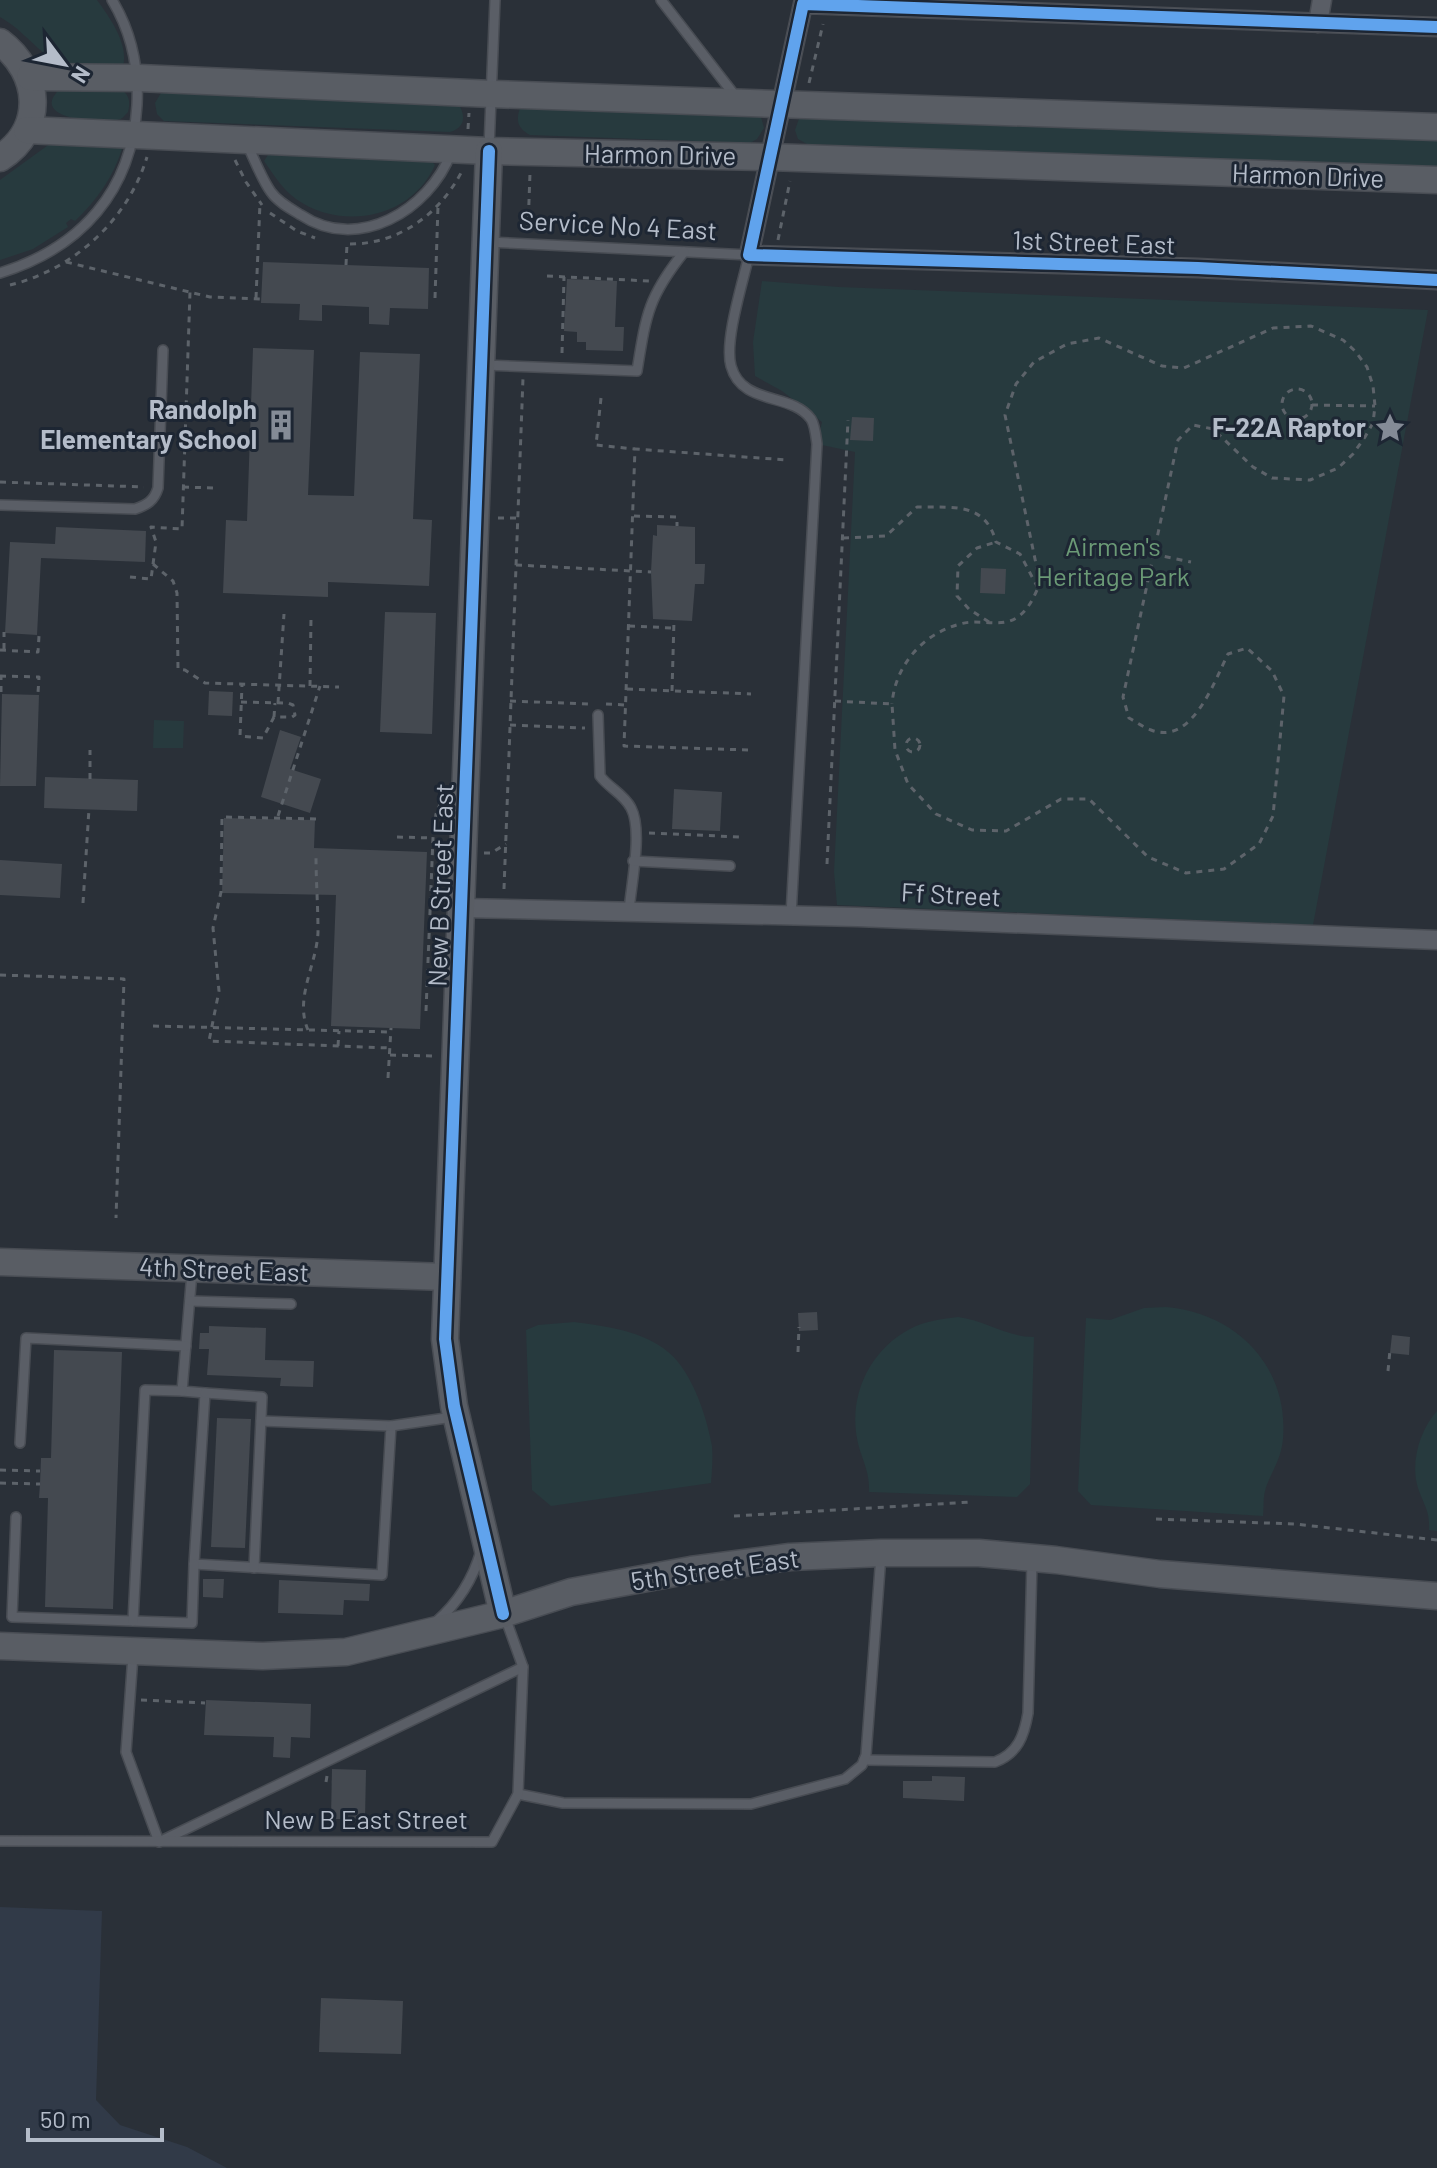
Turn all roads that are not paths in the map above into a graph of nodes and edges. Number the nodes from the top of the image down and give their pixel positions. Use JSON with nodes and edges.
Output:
{"nodes":[{"id":1,"x":112,"y":0,"type":"edge"},
{"id":2,"x":495,"y":0,"type":"edge"},
{"id":3,"x":661,"y":0,"type":"edge"},
{"id":4,"x":1322,"y":0,"type":"edge"},
{"id":5,"x":803,"y":2,"type":"edge"},
{"id":6,"x":950,"y":4,"type":"edge"},
{"id":7,"x":1318,"y":23,"type":"junction"},
{"id":8,"x":1437,"y":27,"type":"edge"},
{"id":9,"x":0,"y":42,"type":"edge"},
{"id":10,"x":30,"y":77,"type":"junction"},
{"id":11,"x":139,"y":78,"type":"junction"},
{"id":12,"x":481,"y":93,"type":"junction"},
{"id":13,"x":740,"y":102,"type":"junction"},
{"id":14,"x":781,"y":104,"type":"junction"},
{"id":15,"x":1437,"y":127,"type":"edge"},
{"id":16,"x":27,"y":130,"type":"junction"},
{"id":17,"x":142,"y":144,"type":"junction"},
{"id":18,"x":239,"y":149,"type":"junction"},
{"id":19,"x":470,"y":151,"type":"junction"},
{"id":20,"x":769,"y":157,"type":"junction"},
{"id":21,"x":0,"y":158,"type":"edge"},
{"id":22,"x":1437,"y":180,"type":"edge"},
{"id":23,"x":485,"y":242,"type":"junction"},
{"id":24,"x":684,"y":252,"type":"junction"},
{"id":25,"x":749,"y":255,"type":"junction"},
{"id":26,"x":0,"y":273,"type":"edge"},
{"id":27,"x":1437,"y":280,"type":"edge"},
{"id":28,"x":163,"y":350,"type":"dead end"},
{"id":29,"x":481,"y":365,"type":"junction"},
{"id":30,"x":0,"y":505,"type":"edge"},
{"id":31,"x":598,"y":715,"type":"dead end"},
{"id":32,"x":633,"y":861,"type":"junction"},
{"id":33,"x":730,"y":866,"type":"dead end"},
{"id":34,"x":463,"y":908,"type":"junction"},
{"id":35,"x":629,"y":911,"type":"junction"},
{"id":36,"x":791,"y":915,"type":"junction"},
{"id":37,"x":1437,"y":940,"type":"edge"},
{"id":38,"x":0,"y":1262,"type":"edge"},
{"id":39,"x":192,"y":1269,"type":"junction"},
{"id":40,"x":447,"y":1277,"type":"junction"},
{"id":41,"x":190,"y":1301,"type":"junction"},
{"id":42,"x":291,"y":1304,"type":"dead end"},
{"id":43,"x":186,"y":1346,"type":"junction"},
{"id":44,"x":182,"y":1391,"type":"junction"},
{"id":45,"x":205,"y":1393,"type":"junction"},
{"id":46,"x":457,"y":1417,"type":"junction"},
{"id":47,"x":261,"y":1421,"type":"junction"},
{"id":48,"x":391,"y":1426,"type":"junction"},
{"id":49,"x":20,"y":1443,"type":"dead end"},
{"id":50,"x":16,"y":1517,"type":"dead end"},
{"id":51,"x":485,"y":1536,"type":"junction"},
{"id":52,"x":881,"y":1553,"type":"junction"},
{"id":53,"x":1032,"y":1558,"type":"junction"},
{"id":54,"x":194,"y":1564,"type":"junction"},
{"id":55,"x":254,"y":1568,"type":"junction"},
{"id":56,"x":1437,"y":1596,"type":"edge"},
{"id":57,"x":503,"y":1614,"type":"junction"},
{"id":58,"x":133,"y":1621,"type":"junction"},
{"id":59,"x":423,"y":1633,"type":"junction"},
{"id":60,"x":0,"y":1646,"type":"edge"},
{"id":61,"x":134,"y":1651,"type":"junction"},
{"id":62,"x":523,"y":1667,"type":"junction"},
{"id":63,"x":864,"y":1760,"type":"junction"},
{"id":64,"x":518,"y":1794,"type":"junction"},
{"id":65,"x":0,"y":1841,"type":"edge"},
{"id":66,"x":159,"y":1842,"type":"junction"}],
"edges":[{"from":1,"to":11,"type":"lane"},
{"from":2,"to":12,"type":"lane"},
{"from":3,"to":13,"type":"lane"},
{"from":4,"to":7,"type":"street"},
{"from":5,"to":6,"type":"street"},
{"from":5,"to":14,"type":"street"},
{"from":6,"to":7,"type":"street"},
{"from":7,"to":8,"type":"street"},
{"from":9,"to":10,"type":"street"},
{"from":10,"to":11,"type":"street","name":"Harmon Drive"},
{"from":10,"to":16,"type":"street"},
{"from":11,"to":12,"type":"street","name":"Harmon Drive"},
{"from":11,"to":17,"type":"lane"},
{"from":12,"to":13,"type":"street","name":"Harmon Drive"},
{"from":12,"to":19,"type":"lane"},
{"from":13,"to":14,"type":"street","name":"Harmon Drive"},
{"from":14,"to":15,"type":"street","name":"Harmon Drive"},
{"from":14,"to":20,"type":"street"},
{"from":16,"to":17,"type":"street","name":"Harmon Drive"},
{"from":16,"to":21,"type":"street"},
{"from":17,"to":18,"type":"street","name":"Harmon Drive"},
{"from":17,"to":26,"type":"lane"},
{"from":18,"to":19,"type":"street","name":"Harmon Drive"},
{"from":18,"to":19,"type":"lane"},
{"from":19,"to":20,"type":"street","name":"Harmon Drive"},
{"from":19,"to":23,"type":"street","name":"New B Street East"},
{"from":20,"to":22,"type":"street","name":"Harmon Drive"},
{"from":20,"to":25,"type":"street"},
{"from":23,"to":24,"type":"lane","name":"Service No 4 East"},
{"from":23,"to":29,"type":"street","name":"New B Street East"},
{"from":24,"to":25,"type":"lane","name":"Service No 4 East"},
{"from":24,"to":29,"type":"lane"},
{"from":25,"to":27,"type":"street","name":"1st Street East"},
{"from":25,"to":36,"type":"lane"},
{"from":28,"to":30,"type":"lane"},
{"from":29,"to":34,"type":"street","name":"New B Street East"},
{"from":31,"to":32,"type":"lane"},
{"from":32,"to":33,"type":"lane"},
{"from":32,"to":35,"type":"lane"},
{"from":34,"to":35,"type":"street","name":"Ff Street"},
{"from":34,"to":40,"type":"street","name":"New B Street East"},
{"from":35,"to":36,"type":"street","name":"Ff Street"},
{"from":36,"to":37,"type":"street","name":"Ff Street"},
{"from":38,"to":39,"type":"street","name":"4th Street East"},
{"from":39,"to":40,"type":"street","name":"4th Street East"},
{"from":39,"to":41,"type":"lane"},
{"from":40,"to":46,"type":"street","name":"New B Street East"},
{"from":41,"to":42,"type":"lane"},
{"from":41,"to":43,"type":"lane"},
{"from":43,"to":44,"type":"lane"},
{"from":43,"to":49,"type":"lane"},
{"from":44,"to":45,"type":"lane"},
{"from":44,"to":58,"type":"lane"},
{"from":45,"to":47,"type":"lane"},
{"from":45,"to":54,"type":"lane"},
{"from":46,"to":48,"type":"lane"},
{"from":46,"to":51,"type":"street","name":"New B Street East"},
{"from":47,"to":48,"type":"lane"},
{"from":47,"to":55,"type":"lane"},
{"from":48,"to":55,"type":"lane"},
{"from":50,"to":58,"type":"lane"},
{"from":51,"to":57,"type":"street","name":"New B Street East"},
{"from":51,"to":59,"type":"lane"},
{"from":52,"to":53,"type":"street","name":"5th Street East"},
{"from":52,"to":57,"type":"street","name":"5th Street East"},
{"from":52,"to":63,"type":"lane"},
{"from":53,"to":56,"type":"street","name":"5th Street East"},
{"from":53,"to":63,"type":"lane"},
{"from":54,"to":55,"type":"lane"},
{"from":54,"to":58,"type":"lane"},
{"from":57,"to":59,"type":"street","name":"5th Street East"},
{"from":57,"to":62,"type":"lane","name":"New B East Street"},
{"from":59,"to":61,"type":"street","name":"5th Street East"},
{"from":60,"to":61,"type":"street","name":"5th Street East"},
{"from":61,"to":66,"type":"lane"},
{"from":62,"to":64,"type":"lane","name":"New B East Street"},
{"from":62,"to":66,"type":"lane"},
{"from":63,"to":64,"type":"lane"},
{"from":64,"to":66,"type":"lane","name":"New B East Street"},
{"from":65,"to":66,"type":"lane","name":"New B East Street"}]}
